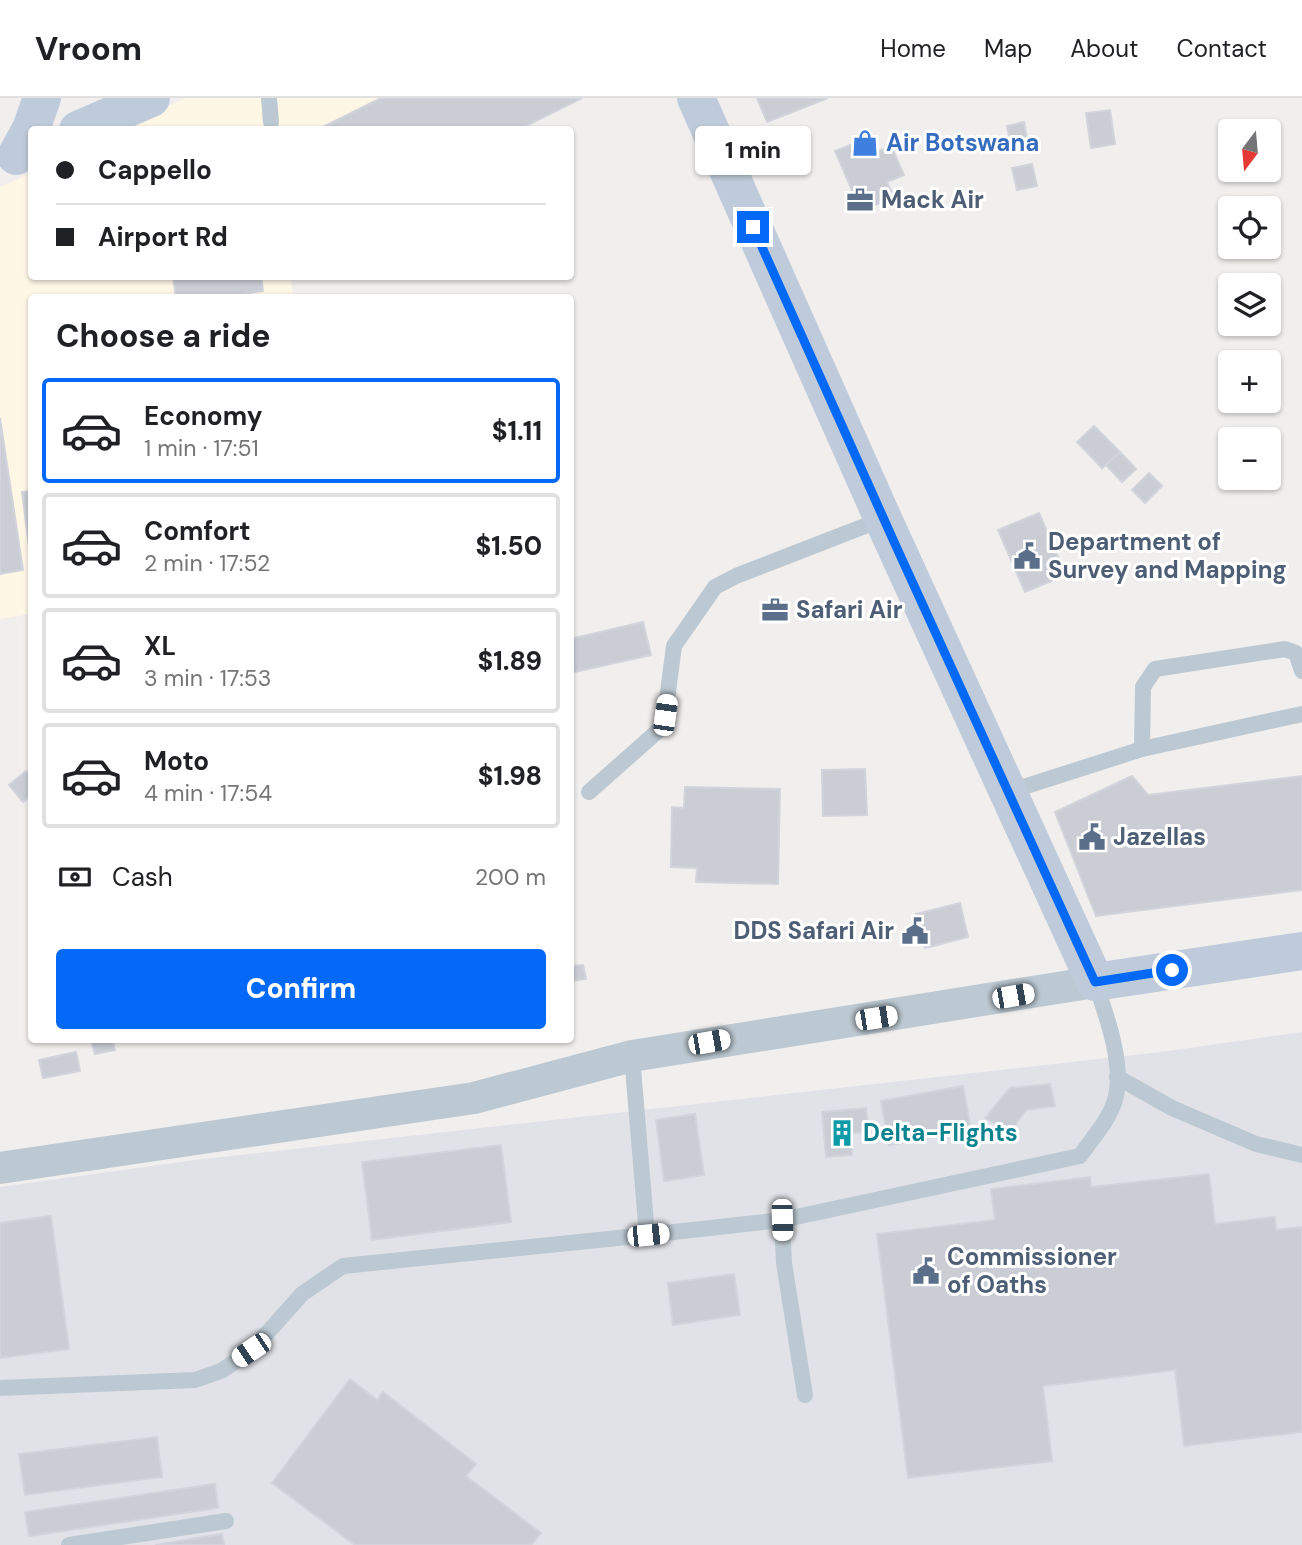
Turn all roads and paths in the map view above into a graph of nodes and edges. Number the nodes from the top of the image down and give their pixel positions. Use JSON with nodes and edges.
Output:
{"nodes":[{"id":1,"x":42,"y":98,"type":"edge"},
{"id":2,"x":269,"y":98,"type":"edge"},
{"id":3,"x":696,"y":98,"type":"edge"},
{"id":4,"x":128,"y":102,"type":"edge"},
{"id":5,"x":271,"y":122,"type":"dead end"},
{"id":6,"x":32,"y":126,"type":"edge"},
{"id":7,"x":85,"y":126,"type":"edge"},
{"id":8,"x":28,"y":134,"type":"edge"},
{"id":9,"x":16,"y":156,"type":"edge"},
{"id":10,"x":883,"y":519,"type":"junction"},
{"id":11,"x":1302,"y":671,"type":"edge"},
{"id":12,"x":1302,"y":714,"type":"edge"},
{"id":13,"x":1142,"y":749,"type":"junction"},
{"id":14,"x":589,"y":792,"type":"dead end"},
{"id":15,"x":1007,"y":792,"type":"junction"},
{"id":16,"x":1302,"y":951,"type":"edge"},
{"id":17,"x":1095,"y":982,"type":"junction"},
{"id":18,"x":632,"y":1056,"type":"junction"},
{"id":19,"x":1117,"y":1077,"type":"junction"},
{"id":20,"x":1302,"y":1155,"type":"edge"},
{"id":21,"x":0,"y":1168,"type":"edge"},
{"id":22,"x":782,"y":1220,"type":"junction"},
{"id":23,"x":648,"y":1235,"type":"junction"},
{"id":24,"x":0,"y":1388,"type":"edge"},
{"id":25,"x":806,"y":1395,"type":"dead end"},
{"id":26,"x":226,"y":1521,"type":"dead end"},
{"id":27,"x":69,"y":1545,"type":"edge"}],
"edges":[{"from":1,"to":6,"type":"street"},
{"from":2,"to":5,"type":"lane"},
{"from":3,"to":10,"type":"street"},
{"from":4,"to":7,"type":"street"},
{"from":8,"to":9,"type":"street"},
{"from":10,"to":14,"type":"lane"},
{"from":10,"to":15,"type":"street"},
{"from":11,"to":13,"type":"lane"},
{"from":12,"to":13,"type":"lane"},
{"from":13,"to":15,"type":"lane"},
{"from":15,"to":17,"type":"street"},
{"from":16,"to":17,"type":"street"},
{"from":17,"to":18,"type":"street"},
{"from":17,"to":19,"type":"lane"},
{"from":18,"to":21,"type":"street"},
{"from":18,"to":23,"type":"lane"},
{"from":19,"to":20,"type":"lane"},
{"from":19,"to":22,"type":"lane"},
{"from":22,"to":23,"type":"lane"},
{"from":22,"to":25,"type":"lane"},
{"from":23,"to":24,"type":"lane"},
{"from":26,"to":27,"type":"lane"}]}
